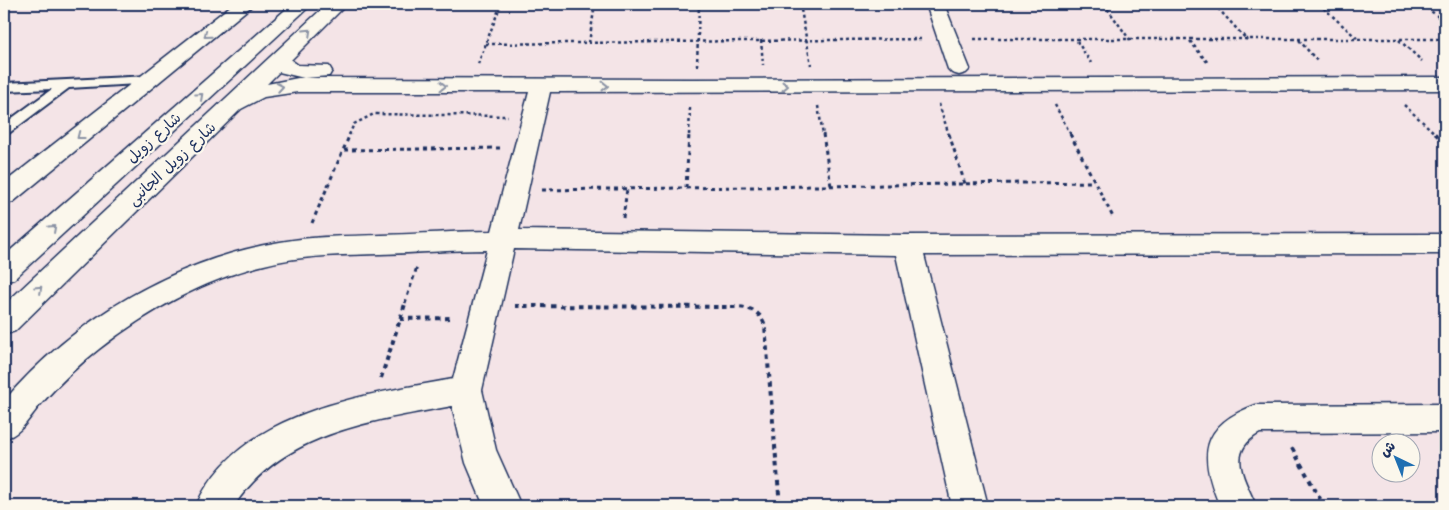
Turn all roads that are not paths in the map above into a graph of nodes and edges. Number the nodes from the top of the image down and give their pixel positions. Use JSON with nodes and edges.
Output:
{"nodes":[{"id":1,"x":245,"y":4,"type":"edge"},
{"id":2,"x":304,"y":4,"type":"edge"},
{"id":3,"x":338,"y":4,"type":"edge"},
{"id":4,"x":935,"y":4,"type":"edge"},
{"id":5,"x":280,"y":59,"type":"junction"},
{"id":6,"x":1437,"y":67,"type":"edge"},
{"id":7,"x":959,"y":69,"type":"junction"},
{"id":8,"x":1088,"y":74,"type":"junction"},
{"id":9,"x":694,"y":78,"type":"junction"},
{"id":10,"x":813,"y":78,"type":"junction"},
{"id":11,"x":150,"y":80,"type":"junction"},
{"id":12,"x":1445,"y":83,"type":"edge"},
{"id":13,"x":66,"y":84,"type":"junction"},
{"id":14,"x":541,"y":86,"type":"junction"},
{"id":15,"x":4,"y":87,"type":"edge"},
{"id":16,"x":235,"y":104,"type":"junction"},
{"id":17,"x":4,"y":130,"type":"edge"},
{"id":18,"x":4,"y":196,"type":"edge"},
{"id":19,"x":504,"y":240,"type":"junction"},
{"id":20,"x":1445,"y":244,"type":"edge"},
{"id":21,"x":908,"y":246,"type":"junction"},
{"id":22,"x":4,"y":272,"type":"edge"},
{"id":23,"x":4,"y":323,"type":"edge"},
{"id":24,"x":466,"y":390,"type":"junction"},
{"id":25,"x":1445,"y":418,"type":"edge"},
{"id":26,"x":4,"y":425,"type":"edge"},
{"id":27,"x":214,"y":506,"type":"edge"},
{"id":28,"x":503,"y":506,"type":"edge"},
{"id":29,"x":970,"y":506,"type":"edge"},
{"id":30,"x":1238,"y":506,"type":"edge"}],
"edges":[{"from":1,"to":11,"type":"street","one_way":true},
{"from":22,"to":2,"type":"street","name":"شارع زويل","one_way":true},
{"from":5,"to":3,"type":"street","name":"شارع زويل الجانبى","one_way":true},
{"from":4,"to":7,"type":"street"},
{"from":5,"to":9,"type":"street"},
{"from":5,"to":16,"type":"street","name":"شارع زويل الجانبى"},
{"from":6,"to":8,"type":"street"},
{"from":7,"to":8,"type":"street"},
{"from":7,"to":10,"type":"street"},
{"from":8,"to":10,"type":"street"},
{"from":8,"to":12,"type":"street"},
{"from":9,"to":10,"type":"street"},
{"from":14,"to":9,"type":"street","one_way":true},
{"from":11,"to":13,"type":"lane"},
{"from":11,"to":18,"type":"street","one_way":true},
{"from":13,"to":15,"type":"lane"},
{"from":13,"to":17,"type":"lane"},
{"from":16,"to":14,"type":"street","one_way":true},
{"from":14,"to":19,"type":"street"},
{"from":23,"to":16,"type":"street","name":"شارع زويل الجانبى","one_way":true},
{"from":19,"to":21,"type":"street"},
{"from":19,"to":24,"type":"street"},
{"from":19,"to":26,"type":"street"},
{"from":20,"to":21,"type":"street"},
{"from":21,"to":29,"type":"street"},
{"from":24,"to":27,"type":"street"},
{"from":24,"to":28,"type":"street"},
{"from":25,"to":30,"type":"street"}]}
